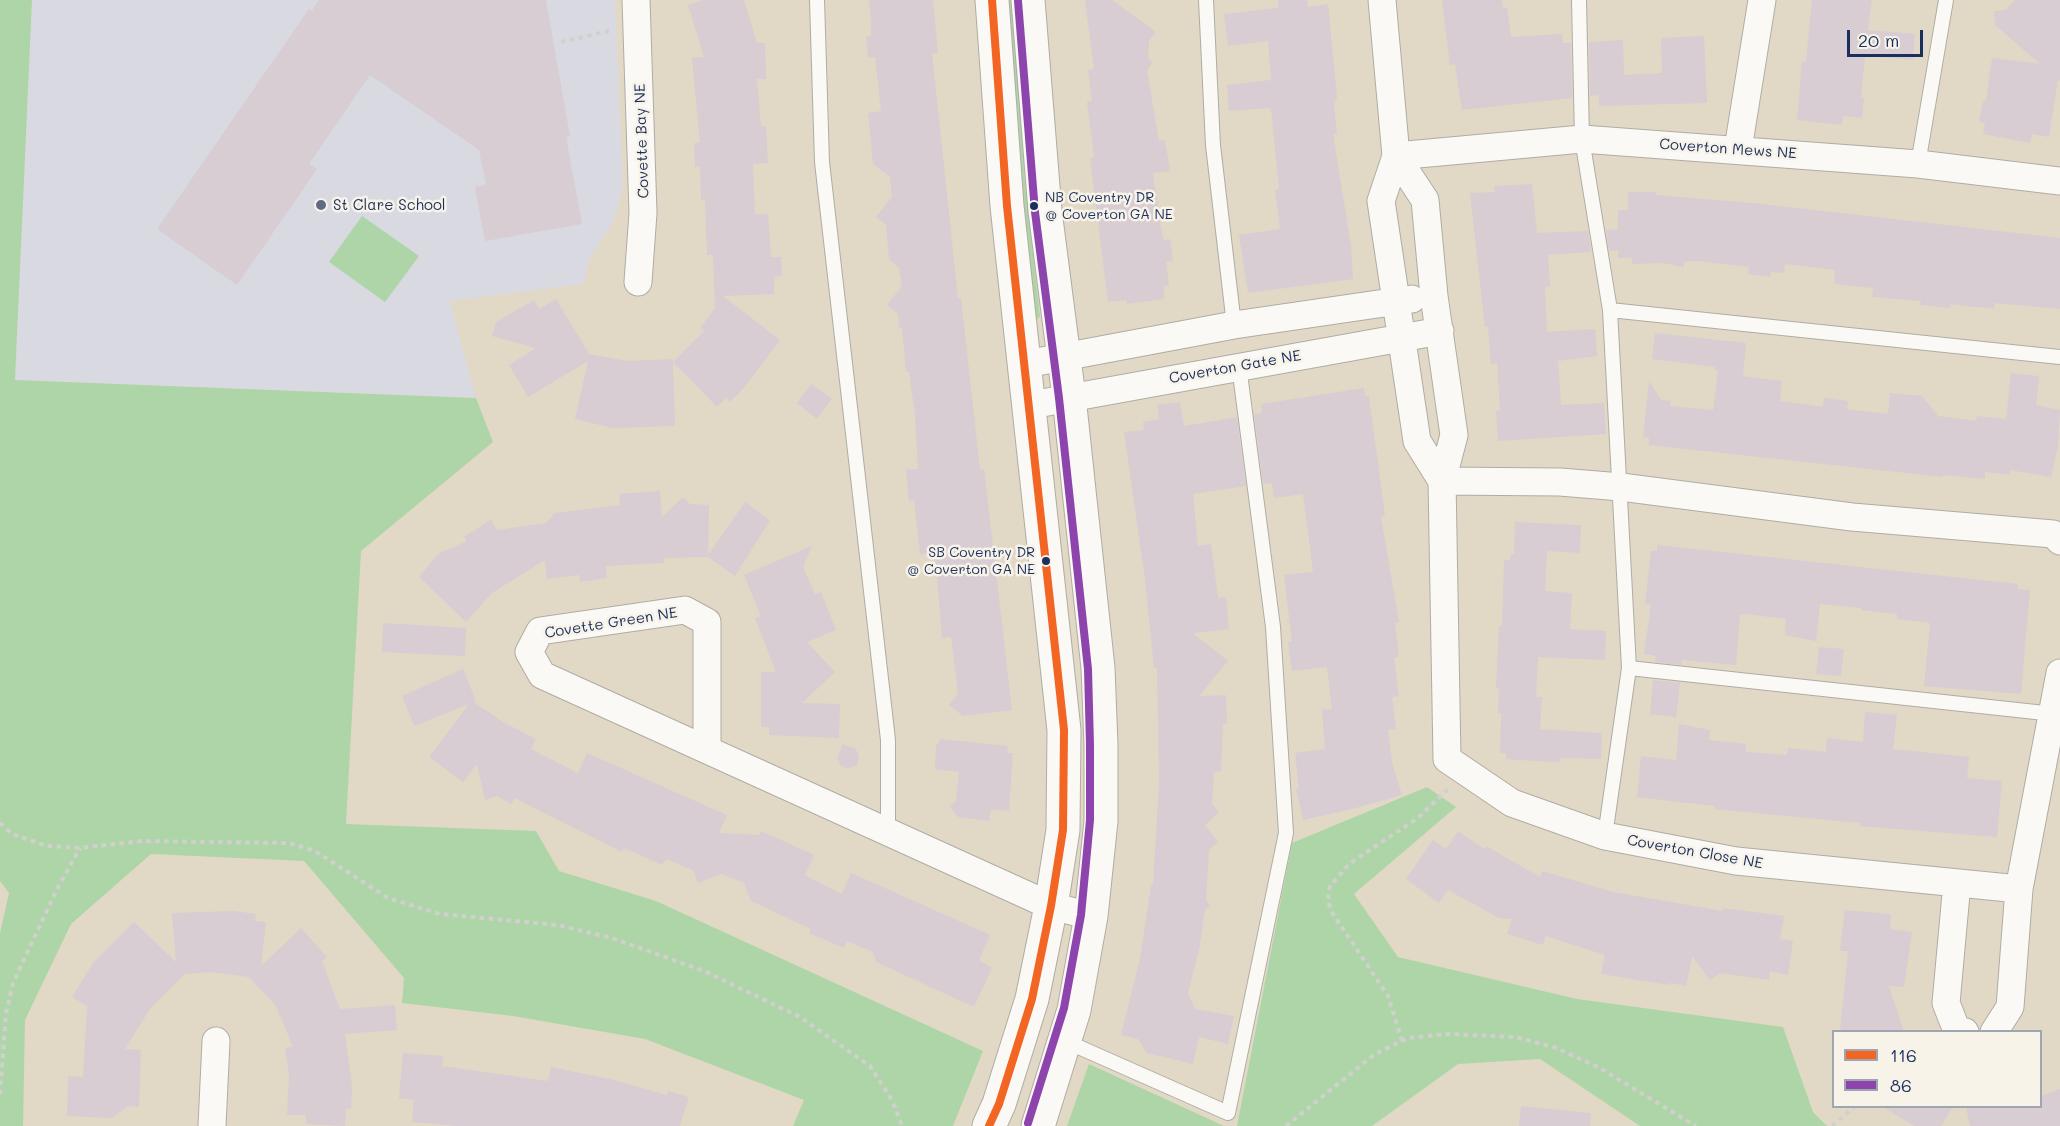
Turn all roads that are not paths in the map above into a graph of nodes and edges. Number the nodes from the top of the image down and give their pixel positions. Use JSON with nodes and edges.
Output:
{"nodes":[{"id":1,"x":636,"y":0,"type":"edge"},
{"id":2,"x":817,"y":0,"type":"edge"},
{"id":3,"x":992,"y":0,"type":"edge"},
{"id":4,"x":1028,"y":0,"type":"edge"},
{"id":5,"x":1206,"y":0,"type":"edge"},
{"id":6,"x":1382,"y":0,"type":"edge"},
{"id":7,"x":1579,"y":0,"type":"edge"},
{"id":8,"x":1762,"y":0,"type":"edge"},
{"id":9,"x":1946,"y":0,"type":"edge"},
{"id":10,"x":1582,"y":139,"type":"junction"},
{"id":11,"x":1738,"y":149,"type":"junction"},
{"id":12,"x":1396,"y":156,"type":"junction"},
{"id":13,"x":1918,"y":164,"type":"junction"},
{"id":14,"x":2060,"y":181,"type":"edge"},
{"id":15,"x":638,"y":282,"type":"dead end"},
{"id":16,"x":1434,"y":296,"type":"junction"},
{"id":17,"x":1396,"y":301,"type":"junction"},
{"id":18,"x":1610,"y":310,"type":"junction"},
{"id":19,"x":1234,"y":325,"type":"junction"},
{"id":20,"x":1440,"y":331,"type":"junction"},
{"id":21,"x":1401,"y":339,"type":"junction"},
{"id":22,"x":1063,"y":356,"type":"junction"},
{"id":23,"x":2060,"y":357,"type":"edge"},
{"id":24,"x":1026,"y":364,"type":"junction"},
{"id":25,"x":1239,"y":366,"type":"junction"},
{"id":26,"x":1069,"y":397,"type":"junction"},
{"id":27,"x":1030,"y":405,"type":"junction"},
{"id":28,"x":1442,"y":481,"type":"junction"},
{"id":29,"x":1620,"y":487,"type":"junction"},
{"id":30,"x":2060,"y":541,"type":"edge"},
{"id":31,"x":1629,"y":668,"type":"junction"},
{"id":32,"x":2060,"y":673,"type":"edge"},
{"id":33,"x":2054,"y":714,"type":"junction"},
{"id":34,"x":707,"y":749,"type":"junction"},
{"id":35,"x":888,"y":833,"type":"junction"},
{"id":36,"x":1605,"y":836,"type":"junction"},
{"id":37,"x":1957,"y":883,"type":"junction"},
{"id":38,"x":2019,"y":888,"type":"junction"},
{"id":39,"x":1051,"y":906,"type":"junction"},
{"id":40,"x":1091,"y":916,"type":"junction"},
{"id":41,"x":1024,"y":1025,"type":"junction"},
{"id":42,"x":1957,"y":1030,"type":"edge"},
{"id":43,"x":1995,"y":1030,"type":"edge"},
{"id":44,"x":216,"y":1041,"type":"dead end"},
{"id":45,"x":1065,"y":1041,"type":"junction"},
{"id":46,"x":212,"y":1126,"type":"edge"},
{"id":47,"x":990,"y":1126,"type":"edge"},
{"id":48,"x":1038,"y":1126,"type":"edge"}],
"edges":[{"from":1,"to":15,"type":"street","name":"Covette Bay NE"},
{"from":2,"to":35,"type":"lane"},
{"from":3,"to":24,"type":"street"},
{"from":4,"to":22,"type":"street"},
{"from":5,"to":19,"type":"lane"},
{"from":6,"to":12,"type":"street"},
{"from":7,"to":10,"type":"lane"},
{"from":8,"to":11,"type":"street"},
{"from":9,"to":13,"type":"lane"},
{"from":10,"to":11,"type":"street","name":"Coverton Mews NE"},
{"from":10,"to":12,"type":"street","name":"Coverton Mews NE"},
{"from":10,"to":18,"type":"lane"},
{"from":11,"to":13,"type":"street","name":"Coverton Mews NE"},
{"from":12,"to":16,"type":"street","name":"Coverton Close NE"},
{"from":12,"to":17,"type":"street"},
{"from":13,"to":14,"type":"street","name":"Coverton Mews NE"},
{"from":16,"to":17,"type":"street"},
{"from":16,"to":20,"type":"street","name":"Coverton Close NE"},
{"from":17,"to":19,"type":"street"},
{"from":17,"to":21,"type":"street"},
{"from":18,"to":23,"type":"lane"},
{"from":18,"to":29,"type":"lane"},
{"from":19,"to":22,"type":"street"},
{"from":19,"to":25,"type":"street"},
{"from":20,"to":21,"type":"street","name":"Coverton Gate NE"},
{"from":20,"to":28,"type":"street","name":"Coverton Close NE"},
{"from":21,"to":25,"type":"street","name":"Coverton Gate NE"},
{"from":21,"to":28,"type":"street"},
{"from":22,"to":24,"type":"street"},
{"from":22,"to":26,"type":"street"},
{"from":24,"to":27,"type":"street"},
{"from":25,"to":26,"type":"street","name":"Coverton Gate NE"},
{"from":25,"to":45,"type":"lane"},
{"from":26,"to":27,"type":"street","name":"Coverton Gate NE"},
{"from":26,"to":40,"type":"street"},
{"from":27,"to":39,"type":"street"},
{"from":28,"to":29,"type":"street"},
{"from":28,"to":36,"type":"street","name":"Coverton Close NE"},
{"from":29,"to":30,"type":"street"},
{"from":29,"to":31,"type":"lane"},
{"from":31,"to":33,"type":"lane"},
{"from":31,"to":36,"type":"lane"},
{"from":32,"to":33,"type":"street"},
{"from":33,"to":38,"type":"street"},
{"from":34,"to":34,"type":"street","name":"Covette Green NE"},
{"from":34,"to":35,"type":"street","name":"Covette Green NE"},
{"from":35,"to":39,"type":"street","name":"Covette Green NE"},
{"from":36,"to":37,"type":"street","name":"Coverton Close NE"},
{"from":37,"to":38,"type":"street","name":"Coverton Close NE"},
{"from":37,"to":42,"type":"street"},
{"from":38,"to":43,"type":"street"},
{"from":39,"to":40,"type":"street","name":"Covette Green NE"},
{"from":39,"to":41,"type":"street"},
{"from":40,"to":45,"type":"street"},
{"from":41,"to":45,"type":"street"},
{"from":41,"to":47,"type":"street"},
{"from":44,"to":46,"type":"street"},
{"from":45,"to":48,"type":"street"}]}
